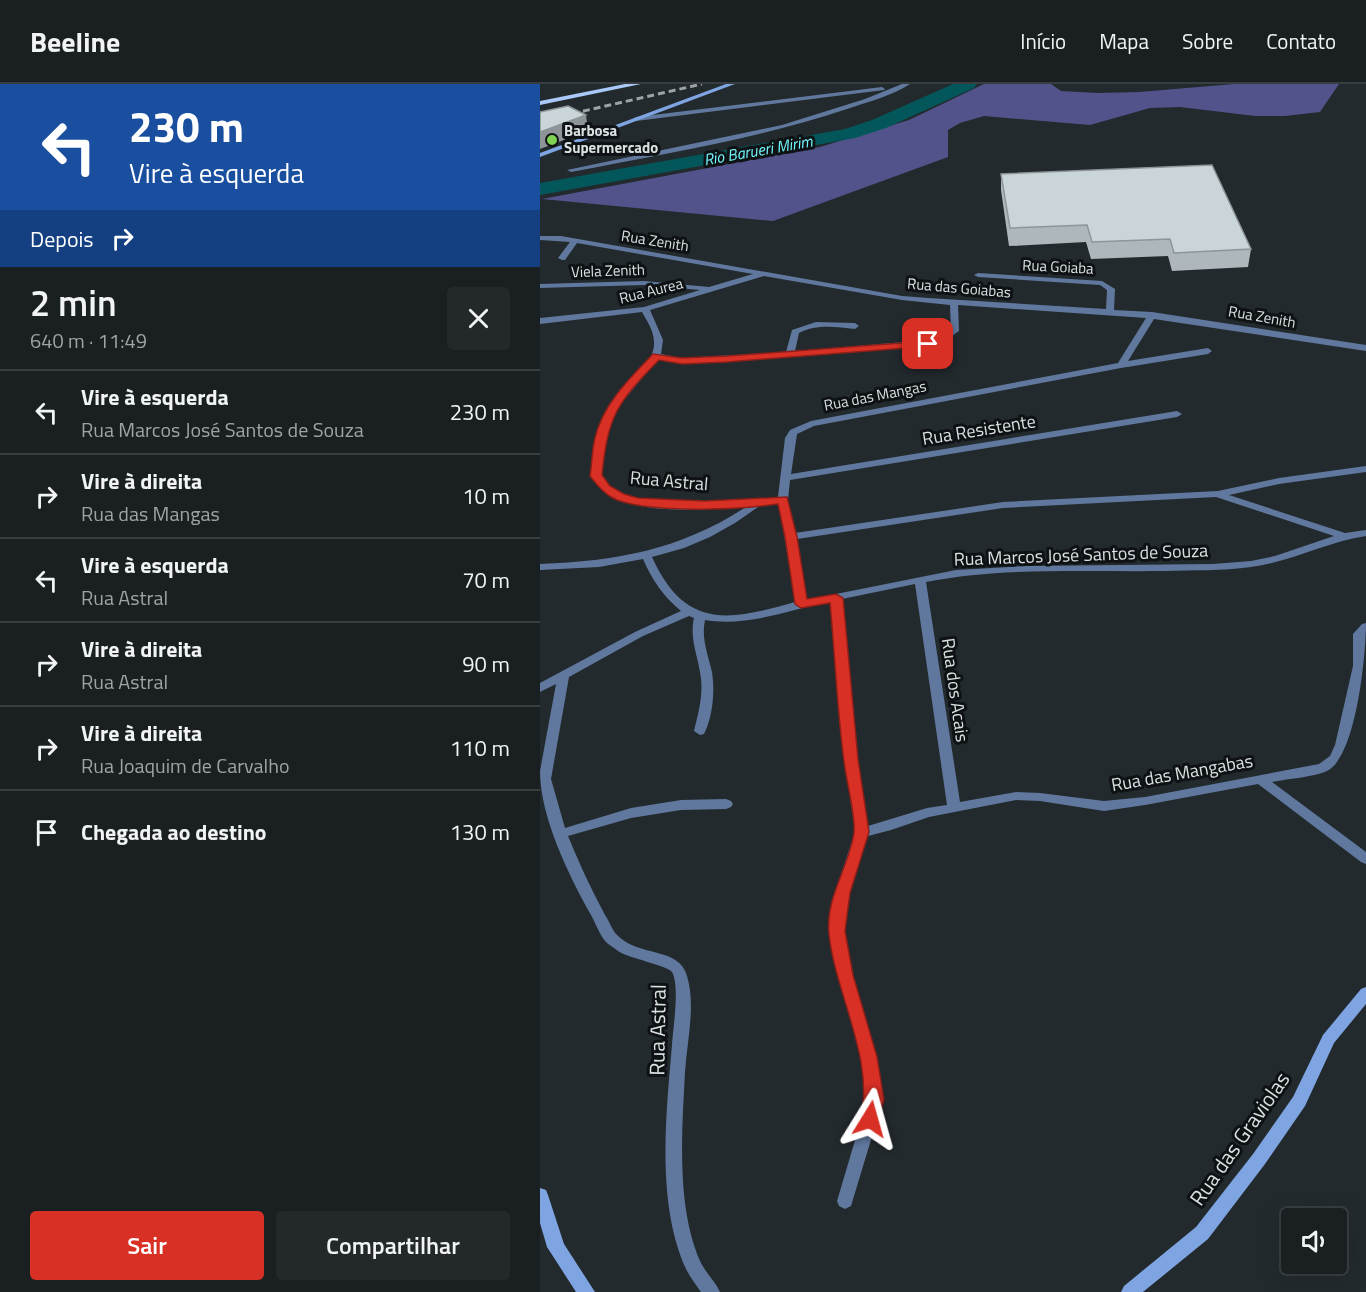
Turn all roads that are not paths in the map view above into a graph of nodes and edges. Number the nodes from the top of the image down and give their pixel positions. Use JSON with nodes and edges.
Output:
{"nodes":[{"id":1,"x":595,"y":84,"type":"edge"},
{"id":2,"x":637,"y":84,"type":"edge"},
{"id":3,"x":732,"y":84,"type":"edge"},
{"id":4,"x":904,"y":85,"type":"edge"},
{"id":5,"x":540,"y":96,"type":"edge"},
{"id":6,"x":540,"y":103,"type":"edge"},
{"id":7,"x":636,"y":119,"type":"junction"},
{"id":8,"x":540,"y":155,"type":"edge"},
{"id":9,"x":571,"y":170,"type":"dead end"},
{"id":10,"x":540,"y":238,"type":"edge"},
{"id":11,"x":575,"y":241,"type":"junction"},
{"id":12,"x":562,"y":258,"type":"dead end"},
{"id":13,"x":766,"y":273,"type":"junction"},
{"id":14,"x":978,"y":275,"type":"dead end"},
{"id":15,"x":540,"y":286,"type":"edge"},
{"id":16,"x":713,"y":289,"type":"junction"},
{"id":17,"x":954,"y":304,"type":"junction"},
{"id":18,"x":645,"y":309,"type":"junction"},
{"id":19,"x":1110,"y":311,"type":"junction"},
{"id":20,"x":1152,"y":315,"type":"junction"},
{"id":21,"x":540,"y":321,"type":"edge"},
{"id":22,"x":855,"y":326,"type":"dead end"},
{"id":23,"x":1366,"y":348,"type":"edge"},
{"id":24,"x":1208,"y":351,"type":"dead end"},
{"id":25,"x":790,"y":354,"type":"junction"},
{"id":26,"x":656,"y":356,"type":"junction"},
{"id":27,"x":1121,"y":364,"type":"junction"},
{"id":28,"x":1177,"y":414,"type":"dead end"},
{"id":29,"x":1366,"y":469,"type":"edge"},
{"id":30,"x":786,"y":478,"type":"junction"},
{"id":31,"x":1218,"y":494,"type":"junction"},
{"id":32,"x":783,"y":500,"type":"junction"},
{"id":33,"x":756,"y":504,"type":"junction"},
{"id":34,"x":1366,"y":533,"type":"edge"},
{"id":35,"x":1344,"y":536,"type":"junction"},
{"id":36,"x":791,"y":537,"type":"junction"},
{"id":37,"x":647,"y":557,"type":"junction"},
{"id":38,"x":540,"y":567,"type":"edge"},
{"id":39,"x":920,"y":579,"type":"junction"},
{"id":40,"x":836,"y":598,"type":"junction"},
{"id":41,"x":801,"y":604,"type":"junction"},
{"id":42,"x":695,"y":614,"type":"junction"},
{"id":43,"x":1366,"y":626,"type":"edge"},
{"id":44,"x":563,"y":677,"type":"junction"},
{"id":45,"x":540,"y":688,"type":"edge"},
{"id":46,"x":700,"y":731,"type":"dead end"},
{"id":47,"x":1261,"y":780,"type":"junction"},
{"id":48,"x":726,"y":804,"type":"dead end"},
{"id":49,"x":954,"y":807,"type":"junction"},
{"id":50,"x":862,"y":832,"type":"junction"},
{"id":51,"x":560,"y":834,"type":"junction"},
{"id":52,"x":1366,"y":859,"type":"edge"},
{"id":53,"x":1366,"y":993,"type":"edge"},
{"id":54,"x":540,"y":1195,"type":"edge"},
{"id":55,"x":845,"y":1201,"type":"dead end"},
{"id":56,"x":586,"y":1292,"type":"edge"},
{"id":57,"x":711,"y":1292,"type":"edge"},
{"id":58,"x":1130,"y":1292,"type":"edge"}],
"edges":[{"from":1,"to":5,"type":"main road"},
{"from":2,"to":6,"type":"main road"},
{"from":3,"to":7,"type":"main road"},
{"from":4,"to":7,"type":"street"},
{"from":4,"to":9,"type":"street"},
{"from":7,"to":8,"type":"main road"},
{"from":10,"to":11,"type":"street","name":"Rua Zenith"},
{"from":11,"to":12,"type":"street","name":"Viela Zenith"},
{"from":11,"to":13,"type":"street","name":"Rua Zenith"},
{"from":13,"to":16,"type":"street","name":"Rua Aurea"},
{"from":13,"to":17,"type":"street","name":"Rua das Goiabas"},
{"from":14,"to":19,"type":"street","name":"Rua Goiaba"},
{"from":15,"to":16,"type":"street","name":"Viela Zenith"},
{"from":16,"to":18,"type":"street","name":"Rua Aurea"},
{"from":17,"to":19,"type":"street","name":"Rua das Goiabas"},
{"from":17,"to":25,"type":"street"},
{"from":18,"to":21,"type":"street","name":"Rua Aurea"},
{"from":18,"to":26,"type":"street"},
{"from":19,"to":20,"type":"street","name":"Rua das Goiabas"},
{"from":20,"to":23,"type":"street","name":"Rua Zenith"},
{"from":20,"to":27,"type":"street"},
{"from":22,"to":25,"type":"street"},
{"from":24,"to":27,"type":"street","name":"Rua das Mangas"},
{"from":25,"to":26,"type":"street"},
{"from":26,"to":33,"type":"street","name":"Rua Astral"},
{"from":27,"to":30,"type":"street","name":"Rua das Mangas"},
{"from":28,"to":30,"type":"street","name":"Rua Resistente"},
{"from":29,"to":31,"type":"street"},
{"from":30,"to":32,"type":"street","name":"Rua das Mangas"},
{"from":31,"to":35,"type":"street"},
{"from":31,"to":36,"type":"street"},
{"from":32,"to":33,"type":"street","name":"Rua Astral"},
{"from":32,"to":36,"type":"street","name":"Rua das Mangas"},
{"from":33,"to":37,"type":"street","name":"Rua Astral"},
{"from":34,"to":35,"type":"street","name":"Rua Marcos José Santos de Souza"},
{"from":35,"to":39,"type":"street","name":"Rua Marcos José Santos de Souza"},
{"from":36,"to":41,"type":"street","name":"Rua das Mangas"},
{"from":37,"to":38,"type":"street","name":"Rua Astral"},
{"from":37,"to":42,"type":"street"},
{"from":39,"to":40,"type":"street","name":"Rua Marcos José Santos de Souza"},
{"from":39,"to":49,"type":"street","name":"Rua dos Acais"},
{"from":40,"to":41,"type":"street","name":"Rua Marcos José Santos de Souza"},
{"from":40,"to":50,"type":"street"},
{"from":41,"to":42,"type":"street","name":"Rua Marcos José Santos de Souza"},
{"from":42,"to":44,"type":"street"},
{"from":42,"to":46,"type":"street"},
{"from":43,"to":47,"type":"street","name":"Rua das Mangabas"},
{"from":44,"to":45,"type":"street"},
{"from":44,"to":51,"type":"street","name":"Rua Astral"},
{"from":47,"to":49,"type":"street","name":"Rua das Mangabas"},
{"from":47,"to":52,"type":"street"},
{"from":48,"to":51,"type":"street"},
{"from":49,"to":50,"type":"street","name":"Rua das Mangabas"},
{"from":50,"to":55,"type":"street"},
{"from":51,"to":57,"type":"street","name":"Rua Astral"},
{"from":53,"to":58,"type":"main road","name":"Rua das Graviolas"},
{"from":54,"to":56,"type":"main road"}]}
